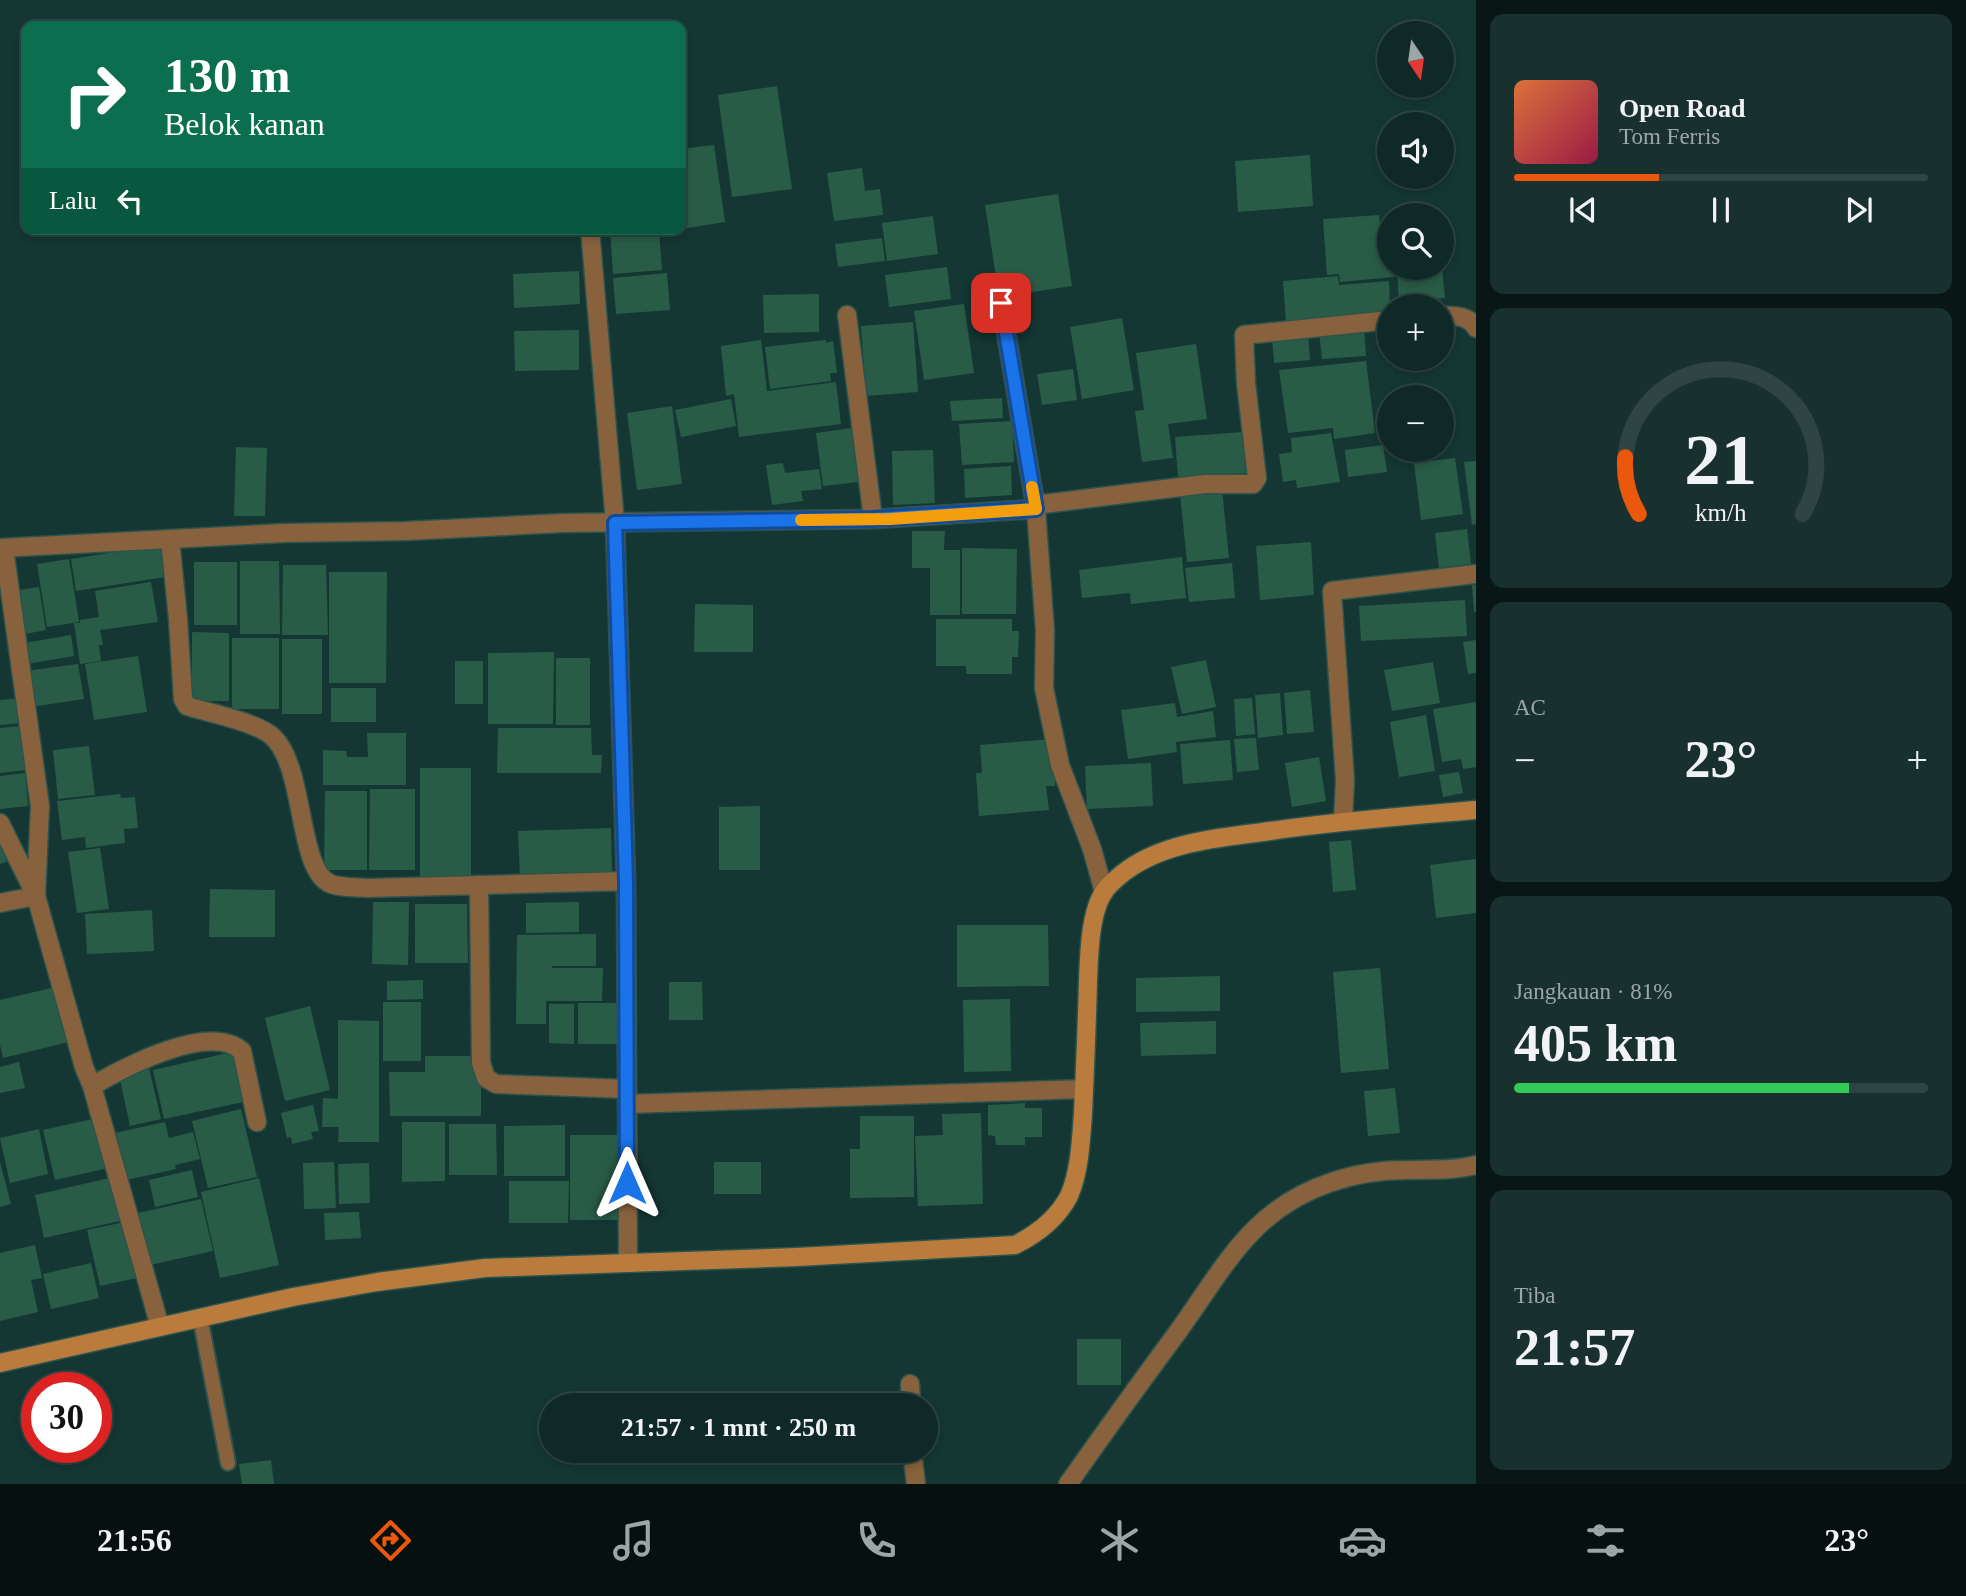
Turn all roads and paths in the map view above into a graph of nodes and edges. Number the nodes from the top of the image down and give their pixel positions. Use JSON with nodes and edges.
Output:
{"nodes":[{"id":1,"x":591,"y":235,"type":"edge"},
{"id":2,"x":1001,"y":303,"type":"dead end"},
{"id":3,"x":847,"y":315,"type":"dead end"},
{"id":4,"x":1454,"y":317,"type":"edge"},
{"id":5,"x":1377,"y":321,"type":"edge"},
{"id":6,"x":1476,"y":328,"type":"edge"},
{"id":7,"x":1035,"y":507,"type":"junction"},
{"id":8,"x":873,"y":519,"type":"junction"},
{"id":9,"x":615,"y":523,"type":"junction"},
{"id":10,"x":170,"y":539,"type":"junction"},
{"id":11,"x":2,"y":548,"type":"edge"},
{"id":12,"x":1476,"y":574,"type":"edge"},
{"id":13,"x":1476,"y":810,"type":"edge"},
{"id":14,"x":1343,"y":821,"type":"junction"},
{"id":15,"x":0,"y":823,"type":"edge"},
{"id":16,"x":626,"y":881,"type":"junction"},
{"id":17,"x":479,"y":885,"type":"junction"},
{"id":18,"x":1104,"y":892,"type":"junction"},
{"id":19,"x":36,"y":896,"type":"junction"},
{"id":20,"x":0,"y":903,"type":"edge"},
{"id":21,"x":92,"y":1086,"type":"junction"},
{"id":22,"x":1084,"y":1089,"type":"junction"},
{"id":23,"x":627,"y":1096,"type":"junction"},
{"id":24,"x":257,"y":1122,"type":"dead end"},
{"id":25,"x":1476,"y":1165,"type":"edge"},
{"id":26,"x":628,"y":1262,"type":"junction"},
{"id":27,"x":200,"y":1318,"type":"junction"},
{"id":28,"x":160,"y":1327,"type":"junction"},
{"id":29,"x":0,"y":1363,"type":"edge"},
{"id":30,"x":911,"y":1384,"type":"dead end"},
{"id":31,"x":911,"y":1393,"type":"edge"},
{"id":32,"x":228,"y":1463,"type":"dead end"},
{"id":33,"x":913,"y":1463,"type":"edge"},
{"id":34,"x":916,"y":1484,"type":"edge"},
{"id":35,"x":1068,"y":1484,"type":"edge"}],
"edges":[{"from":1,"to":9,"type":"street"},
{"from":2,"to":7,"type":"street"},
{"from":3,"to":8,"type":"street"},
{"from":4,"to":6,"type":"street"},
{"from":5,"to":7,"type":"street"},
{"from":7,"to":8,"type":"street"},
{"from":7,"to":18,"type":"street"},
{"from":8,"to":9,"type":"street"},
{"from":9,"to":10,"type":"street"},
{"from":9,"to":16,"type":"street"},
{"from":10,"to":11,"type":"street"},
{"from":10,"to":17,"type":"street"},
{"from":11,"to":19,"type":"street"},
{"from":12,"to":14,"type":"street"},
{"from":13,"to":14,"type":"main road"},
{"from":14,"to":18,"type":"main road"},
{"from":15,"to":19,"type":"street"},
{"from":16,"to":17,"type":"street"},
{"from":16,"to":23,"type":"street"},
{"from":17,"to":23,"type":"street"},
{"from":18,"to":22,"type":"main road"},
{"from":19,"to":20,"type":"street"},
{"from":19,"to":21,"type":"street"},
{"from":21,"to":24,"type":"street"},
{"from":21,"to":28,"type":"street"},
{"from":22,"to":23,"type":"street"},
{"from":22,"to":26,"type":"main road"},
{"from":23,"to":26,"type":"street"},
{"from":25,"to":35,"type":"street"},
{"from":26,"to":27,"type":"main road"},
{"from":27,"to":28,"type":"main road"},
{"from":27,"to":32,"type":"lane"},
{"from":28,"to":29,"type":"main road"},
{"from":30,"to":31,"type":"street"},
{"from":33,"to":34,"type":"street"}]}
